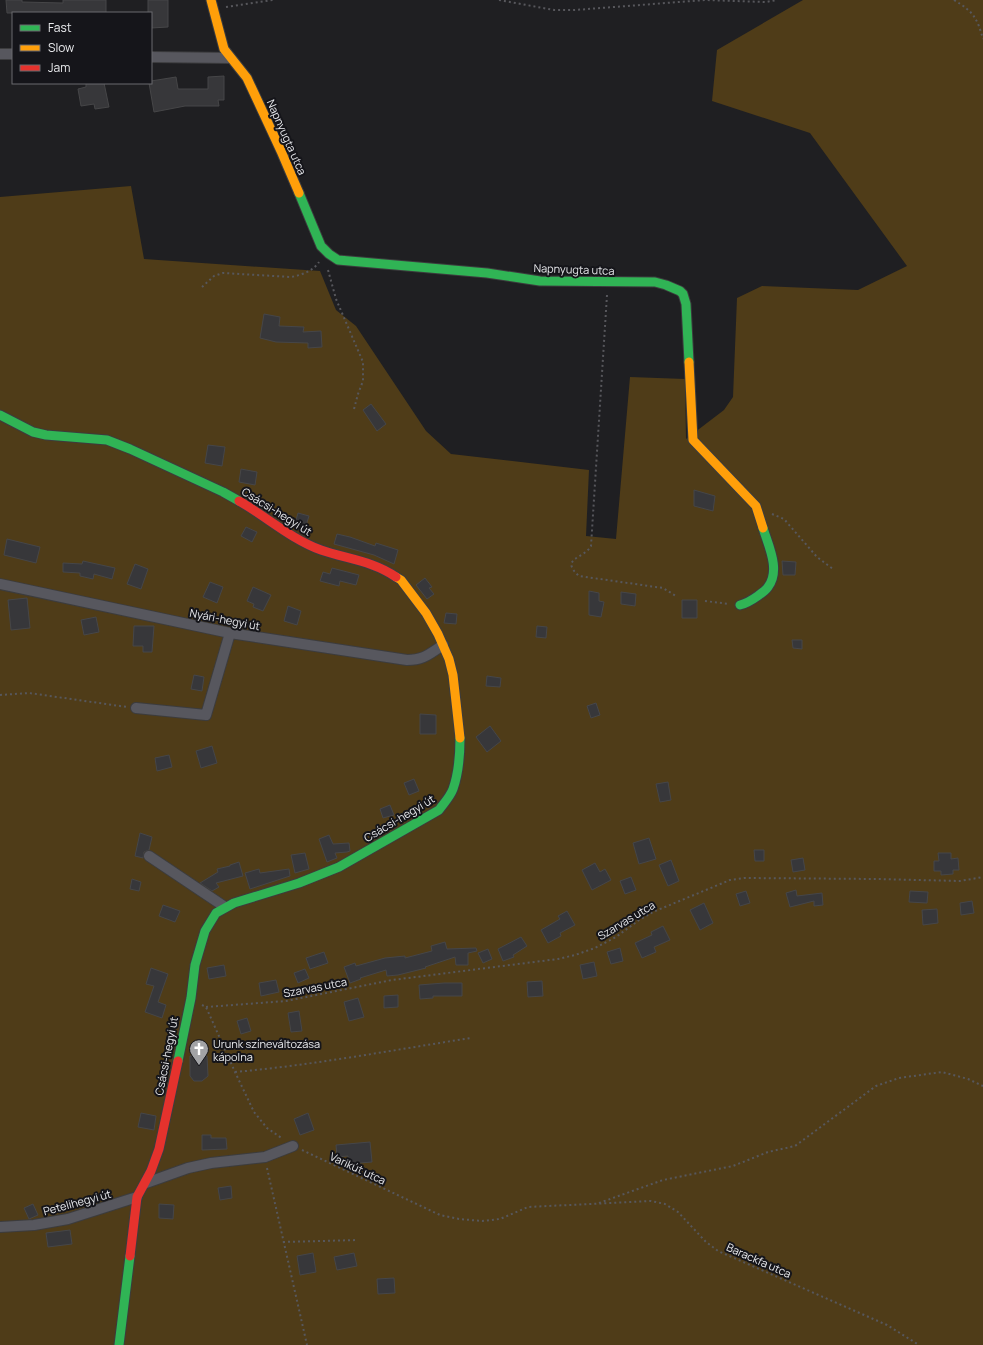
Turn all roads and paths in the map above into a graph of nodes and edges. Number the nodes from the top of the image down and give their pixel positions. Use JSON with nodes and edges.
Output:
{"nodes":[{"id":1,"x":273,"y":0,"type":"edge"},
{"id":2,"x":499,"y":0,"type":"edge"},
{"id":3,"x":777,"y":0,"type":"edge"},
{"id":4,"x":954,"y":0,"type":"edge"},
{"id":5,"x":212,"y":4,"type":"edge"},
{"id":6,"x":983,"y":39,"type":"edge"},
{"id":7,"x":0,"y":54,"type":"edge"},
{"id":8,"x":12,"y":54,"type":"edge"},
{"id":9,"x":152,"y":57,"type":"edge"},
{"id":10,"x":230,"y":58,"type":"junction"},
{"id":11,"x":325,"y":251,"type":"junction"},
{"id":12,"x":605,"y":282,"type":"junction"},
{"id":13,"x":202,"y":287,"type":"dead end"},
{"id":14,"x":354,"y":409,"type":"dead end"},
{"id":15,"x":0,"y":415,"type":"edge"},
{"id":16,"x":756,"y":506,"type":"junction"},
{"id":17,"x":832,"y":569,"type":"dead end"},
{"id":18,"x":0,"y":584,"type":"edge"},
{"id":19,"x":676,"y":596,"type":"dead end"},
{"id":20,"x":705,"y":601,"type":"dead end"},
{"id":21,"x":740,"y":605,"type":"joint"},
{"id":22,"x":230,"y":633,"type":"junction"},
{"id":23,"x":443,"y":645,"type":"junction"},
{"id":24,"x":0,"y":695,"type":"edge"},
{"id":25,"x":136,"y":708,"type":"joint"},
{"id":26,"x":149,"y":856,"type":"dead end"},
{"id":27,"x":983,"y":877,"type":"edge"},
{"id":28,"x":225,"y":907,"type":"junction"},
{"id":29,"x":191,"y":998,"type":"junction"},
{"id":30,"x":206,"y":1007,"type":"junction"},
{"id":31,"x":472,"y":1038,"type":"dead end"},
{"id":32,"x":235,"y":1072,"type":"junction"},
{"id":33,"x":983,"y":1086,"type":"edge"},
{"id":34,"x":293,"y":1146,"type":"junction"},
{"id":35,"x":265,"y":1157,"type":"junction"},
{"id":36,"x":146,"y":1183,"type":"junction"},
{"id":37,"x":137,"y":1197,"type":"junction"},
{"id":38,"x":596,"y":1204,"type":"junction"},
{"id":39,"x":0,"y":1227,"type":"edge"},
{"id":40,"x":358,"y":1240,"type":"dead end"},
{"id":41,"x":283,"y":1242,"type":"junction"},
{"id":42,"x":119,"y":1345,"type":"edge"},
{"id":43,"x":306,"y":1345,"type":"edge"},
{"id":44,"x":919,"y":1345,"type":"edge"}],
"edges":[{"from":1,"to":5,"type":"path"},
{"from":2,"to":3,"type":"path"},
{"from":4,"to":6,"type":"path"},
{"from":5,"to":10,"type":"street","name":"Napnyugta utca"},
{"from":7,"to":8,"type":"street"},
{"from":9,"to":10,"type":"street"},
{"from":10,"to":11,"type":"street","name":"Napnyugta utca"},
{"from":11,"to":12,"type":"street","name":"Napnyugta utca"},
{"from":11,"to":13,"type":"path"},
{"from":11,"to":14,"type":"path"},
{"from":12,"to":16,"type":"street","name":"Napnyugta utca"},
{"from":12,"to":19,"type":"path"},
{"from":15,"to":23,"type":"street","name":"Csácsi-hegyi út"},
{"from":16,"to":17,"type":"path"},
{"from":16,"to":21,"type":"street","name":"Napnyugta utca"},
{"from":18,"to":22,"type":"street","name":"Nyári-hegyi út"},
{"from":20,"to":21,"type":"path"},
{"from":22,"to":23,"type":"street","name":"Nyári-hegyi út"},
{"from":22,"to":25,"type":"street"},
{"from":23,"to":28,"type":"street","name":"Csácsi-hegyi út"},
{"from":24,"to":25,"type":"path"},
{"from":26,"to":28,"type":"street"},
{"from":27,"to":30,"type":"path","name":"Szarvas utca"},
{"from":28,"to":29,"type":"street","name":"Csácsi-hegyi út"},
{"from":29,"to":30,"type":"path"},
{"from":29,"to":36,"type":"street","name":"Csácsi-hegyi út"},
{"from":30,"to":32,"type":"path","name":"Varikút utca"},
{"from":31,"to":32,"type":"path"},
{"from":32,"to":34,"type":"path","name":"Varikút utca"},
{"from":33,"to":38,"type":"path"},
{"from":34,"to":35,"type":"street"},
{"from":34,"to":38,"type":"path","name":"Varikút utca"},
{"from":35,"to":36,"type":"street"},
{"from":35,"to":41,"type":"path"},
{"from":36,"to":37,"type":"street","name":"Csácsi-hegyi út"},
{"from":37,"to":39,"type":"street","name":"Petelihegyi út"},
{"from":37,"to":42,"type":"street","name":"Csácsi-hegyi út"},
{"from":38,"to":44,"type":"path","name":"Barackfa utca"},
{"from":40,"to":41,"type":"path"},
{"from":41,"to":43,"type":"path"}]}
